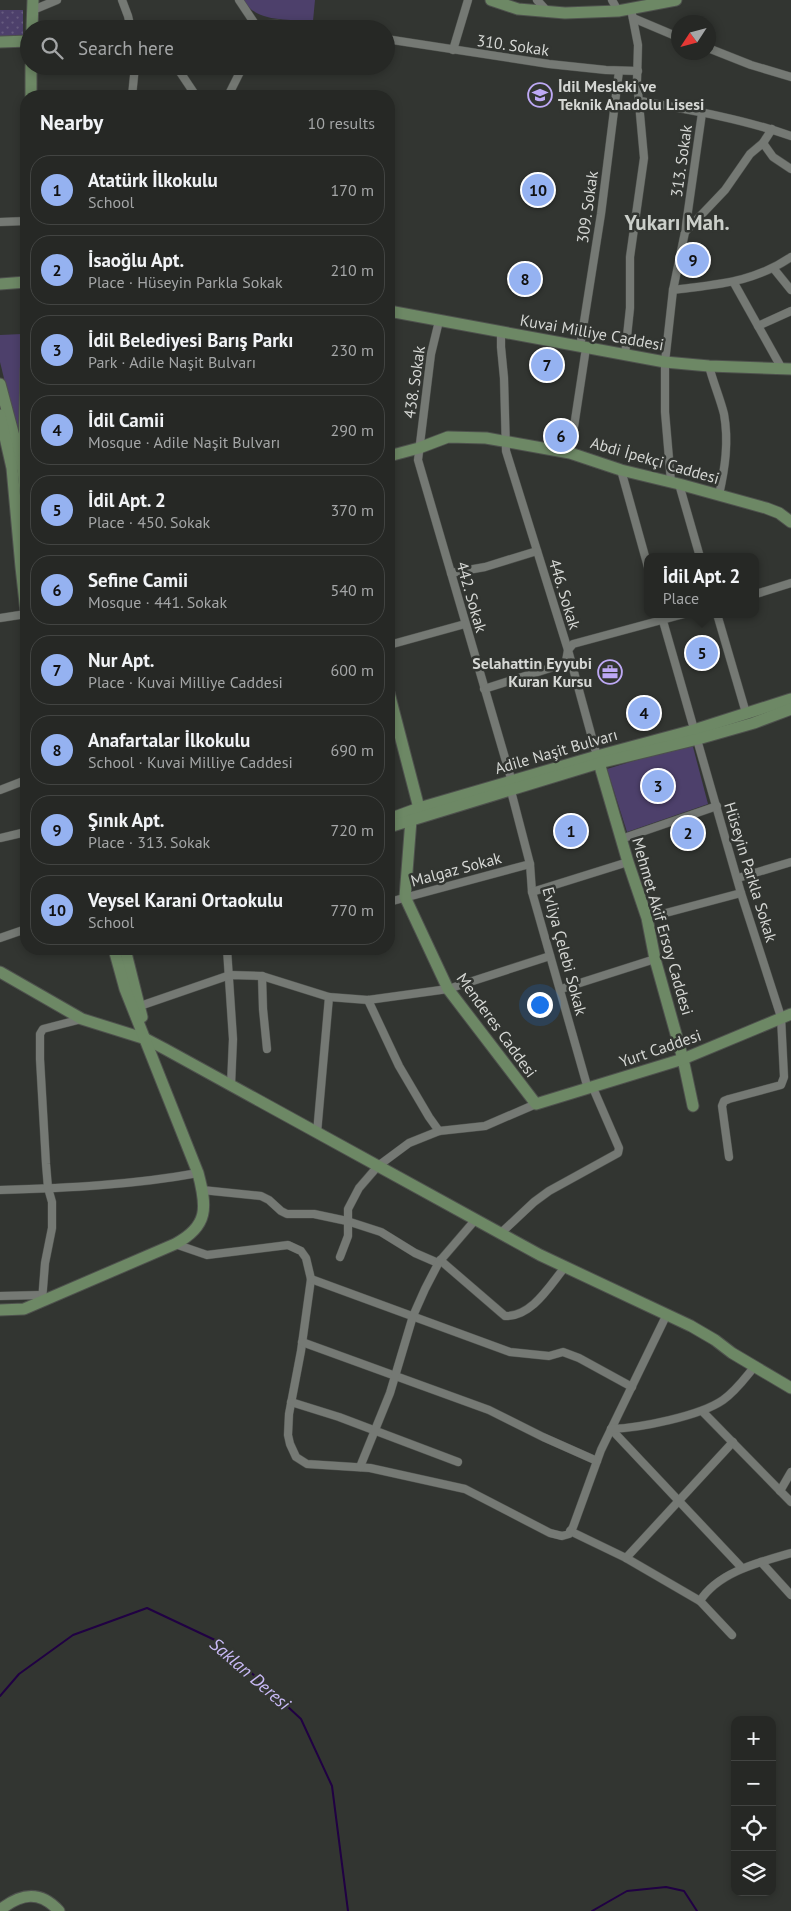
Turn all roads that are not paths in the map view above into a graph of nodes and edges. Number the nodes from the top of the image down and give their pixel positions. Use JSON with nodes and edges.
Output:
{"nodes":[{"id":1,"x":57,"y":0,"type":"edge"},
{"id":2,"x":122,"y":0,"type":"edge"},
{"id":3,"x":239,"y":0,"type":"edge"},
{"id":4,"x":468,"y":0,"type":"edge"},
{"id":5,"x":491,"y":0,"type":"edge"},
{"id":6,"x":538,"y":0,"type":"edge"},
{"id":7,"x":612,"y":0,"type":"edge"},
{"id":8,"x":676,"y":0,"type":"edge"},
{"id":9,"x":33,"y":5,"type":"edge"},
{"id":10,"x":618,"y":11,"type":"junction"},
{"id":11,"x":548,"y":12,"type":"junction"},
{"id":12,"x":632,"y":14,"type":"junction"},
{"id":13,"x":32,"y":20,"type":"edge"},
{"id":14,"x":128,"y":20,"type":"edge"},
{"id":15,"x":252,"y":20,"type":"edge"},
{"id":16,"x":671,"y":34,"type":"edge"},
{"id":17,"x":395,"y":40,"type":"edge"},
{"id":18,"x":20,"y":41,"type":"edge"},
{"id":19,"x":0,"y":42,"type":"edge"},
{"id":20,"x":453,"y":50,"type":"junction"},
{"id":21,"x":716,"y":51,"type":"edge"},
{"id":22,"x":619,"y":70,"type":"junction"},
{"id":23,"x":638,"y":71,"type":"junction"},
{"id":24,"x":31,"y":75,"type":"edge"},
{"id":25,"x":135,"y":75,"type":"edge"},
{"id":26,"x":182,"y":75,"type":"edge"},
{"id":27,"x":238,"y":75,"type":"edge"},
{"id":28,"x":791,"y":77,"type":"edge"},
{"id":29,"x":31,"y":90,"type":"edge"},
{"id":30,"x":133,"y":90,"type":"edge"},
{"id":31,"x":192,"y":90,"type":"edge"},
{"id":32,"x":231,"y":90,"type":"edge"},
{"id":33,"x":640,"y":101,"type":"junction"},
{"id":34,"x":702,"y":112,"type":"junction"},
{"id":35,"x":772,"y":129,"type":"junction"},
{"id":36,"x":791,"y":136,"type":"edge"},
{"id":37,"x":763,"y":143,"type":"junction"},
{"id":38,"x":791,"y":169,"type":"edge"},
{"id":39,"x":20,"y":221,"type":"edge"},
{"id":40,"x":0,"y":222,"type":"edge"},
{"id":41,"x":685,"y":232,"type":"junction"},
{"id":42,"x":791,"y":257,"type":"edge"},
{"id":43,"x":774,"y":269,"type":"junction"},
{"id":44,"x":20,"y":282,"type":"edge"},
{"id":45,"x":734,"y":282,"type":"junction"},
{"id":46,"x":0,"y":284,"type":"edge"},
{"id":47,"x":673,"y":290,"type":"junction"},
{"id":48,"x":791,"y":290,"type":"edge"},
{"id":49,"x":791,"y":311,"type":"edge"},
{"id":50,"x":395,"y":312,"type":"edge"},
{"id":51,"x":439,"y":321,"type":"junction"},
{"id":52,"x":758,"y":326,"type":"junction"},
{"id":53,"x":502,"y":332,"type":"junction"},
{"id":54,"x":583,"y":348,"type":"junction"},
{"id":55,"x":624,"y":355,"type":"junction"},
{"id":56,"x":665,"y":362,"type":"junction"},
{"id":57,"x":709,"y":366,"type":"junction"},
{"id":58,"x":786,"y":368,"type":"edge"},
{"id":59,"x":0,"y":384,"type":"edge"},
{"id":60,"x":0,"y":415,"type":"edge"},
{"id":61,"x":505,"y":441,"type":"junction"},
{"id":62,"x":419,"y":448,"type":"junction"},
{"id":63,"x":570,"y":453,"type":"junction"},
{"id":64,"x":395,"y":454,"type":"edge"},
{"id":65,"x":20,"y":465,"type":"edge"},
{"id":66,"x":20,"y":466,"type":"edge"},
{"id":67,"x":621,"y":470,"type":"junction"},
{"id":68,"x":675,"y":483,"type":"junction"},
{"id":69,"x":719,"y":495,"type":"junction"},
{"id":70,"x":791,"y":518,"type":"edge"},
{"id":71,"x":537,"y":551,"type":"junction"},
{"id":72,"x":644,"y":553,"type":"edge"},
{"id":73,"x":699,"y":553,"type":"edge"},
{"id":74,"x":451,"y":573,"type":"junction"},
{"id":75,"x":791,"y":583,"type":"edge"},
{"id":76,"x":759,"y":593,"type":"edge"},
{"id":77,"x":20,"y":614,"type":"edge"},
{"id":78,"x":0,"y":618,"type":"edge"},
{"id":79,"x":659,"y":618,"type":"edge"},
{"id":80,"x":662,"y":618,"type":"edge"},
{"id":81,"x":718,"y":618,"type":"edge"},
{"id":82,"x":465,"y":624,"type":"junction"},
{"id":83,"x":395,"y":643,"type":"edge"},
{"id":84,"x":568,"y":650,"type":"junction"},
{"id":85,"x":484,"y":689,"type":"junction"},
{"id":86,"x":790,"y":707,"type":"edge"},
{"id":87,"x":746,"y":713,"type":"junction"},
{"id":88,"x":395,"y":717,"type":"edge"},
{"id":89,"x":696,"y":734,"type":"junction"},
{"id":90,"x":598,"y":760,"type":"junction"},
{"id":91,"x":20,"y":782,"type":"edge"},
{"id":92,"x":511,"y":786,"type":"junction"},
{"id":93,"x":0,"y":790,"type":"edge"},
{"id":94,"x":716,"y":806,"type":"junction"},
{"id":95,"x":418,"y":808,"type":"junction"},
{"id":96,"x":395,"y":817,"type":"edge"},
{"id":97,"x":411,"y":820,"type":"junction"},
{"id":98,"x":395,"y":826,"type":"edge"},
{"id":99,"x":20,"y":833,"type":"edge"},
{"id":100,"x":0,"y":838,"type":"edge"},
{"id":101,"x":621,"y":839,"type":"junction"},
{"id":102,"x":628,"y":862,"type":"junction"},
{"id":103,"x":791,"y":862,"type":"edge"},
{"id":104,"x":530,"y":864,"type":"junction"},
{"id":105,"x":738,"y":878,"type":"junction"},
{"id":106,"x":532,"y":892,"type":"junction"},
{"id":107,"x":741,"y":893,"type":"junction"},
{"id":108,"x":405,"y":897,"type":"junction"},
{"id":109,"x":395,"y":900,"type":"edge"},
{"id":110,"x":647,"y":918,"type":"junction"},
{"id":111,"x":20,"y":931,"type":"edge"},
{"id":112,"x":0,"y":938,"type":"edge"},
{"id":113,"x":116,"y":955,"type":"edge"},
{"id":114,"x":126,"y":955,"type":"edge"},
{"id":115,"x":227,"y":955,"type":"edge"},
{"id":116,"x":550,"y":956,"type":"junction"},
{"id":117,"x":655,"y":959,"type":"junction"},
{"id":118,"x":0,"y":972,"type":"edge"},
{"id":119,"x":230,"y":975,"type":"junction"},
{"id":120,"x":262,"y":976,"type":"junction"},
{"id":121,"x":448,"y":989,"type":"junction"},
{"id":122,"x":561,"y":989,"type":"junction"},
{"id":123,"x":329,"y":997,"type":"junction"},
{"id":124,"x":368,"y":1000,"type":"junction"},
{"id":125,"x":140,"y":1006,"type":"junction"},
{"id":126,"x":786,"y":1016,"type":"edge"},
{"id":127,"x":82,"y":1019,"type":"junction"},
{"id":128,"x":146,"y":1039,"type":"junction"},
{"id":129,"x":267,"y":1049,"type":"dead end"},
{"id":130,"x":683,"y":1059,"type":"junction"},
{"id":131,"x":231,"y":1085,"type":"junction"},
{"id":132,"x":591,"y":1088,"type":"junction"},
{"id":133,"x":536,"y":1104,"type":"junction"},
{"id":134,"x":693,"y":1106,"type":"dead end"},
{"id":135,"x":439,"y":1131,"type":"junction"},
{"id":136,"x":317,"y":1132,"type":"junction"},
{"id":137,"x":729,"y":1157,"type":"dead end"},
{"id":138,"x":378,"y":1166,"type":"junction"},
{"id":139,"x":198,"y":1173,"type":"junction"},
{"id":140,"x":48,"y":1188,"type":"junction"},
{"id":141,"x":0,"y":1190,"type":"edge"},
{"id":142,"x":202,"y":1190,"type":"junction"},
{"id":143,"x":476,"y":1219,"type":"junction"},
{"id":144,"x":346,"y":1221,"type":"junction"},
{"id":145,"x":501,"y":1233,"type":"junction"},
{"id":146,"x":175,"y":1244,"type":"junction"},
{"id":147,"x":340,"y":1257,"type":"dead end"},
{"id":148,"x":439,"y":1262,"type":"junction"},
{"id":149,"x":565,"y":1267,"type":"junction"},
{"id":150,"x":311,"y":1279,"type":"junction"},
{"id":151,"x":0,"y":1296,"type":"edge"},
{"id":152,"x":41,"y":1298,"type":"junction"},
{"id":153,"x":0,"y":1310,"type":"edge"},
{"id":154,"x":667,"y":1314,"type":"junction"},
{"id":155,"x":413,"y":1316,"type":"junction"},
{"id":156,"x":302,"y":1342,"type":"junction"},
{"id":157,"x":755,"y":1366,"type":"junction"},
{"id":158,"x":394,"y":1376,"type":"junction"},
{"id":159,"x":632,"y":1387,"type":"junction"},
{"id":160,"x":791,"y":1388,"type":"edge"},
{"id":161,"x":291,"y":1402,"type":"junction"},
{"id":162,"x":702,"y":1411,"type":"junction"},
{"id":163,"x":611,"y":1429,"type":"junction"},
{"id":164,"x":374,"y":1431,"type":"junction"},
{"id":165,"x":733,"y":1442,"type":"junction"},
{"id":166,"x":597,"y":1461,"type":"junction"},
{"id":167,"x":458,"y":1462,"type":"dead end"},
{"id":168,"x":360,"y":1468,"type":"junction"},
{"id":169,"x":791,"y":1472,"type":"edge"},
{"id":170,"x":780,"y":1491,"type":"junction"},
{"id":171,"x":679,"y":1501,"type":"junction"},
{"id":172,"x":791,"y":1502,"type":"edge"},
{"id":173,"x":570,"y":1531,"type":"junction"},
{"id":174,"x":791,"y":1553,"type":"edge"},
{"id":175,"x":626,"y":1558,"type":"junction"},
{"id":176,"x":760,"y":1562,"type":"junction"},
{"id":177,"x":742,"y":1568,"type":"junction"},
{"id":178,"x":791,"y":1595,"type":"edge"},
{"id":179,"x":700,"y":1601,"type":"junction"},
{"id":180,"x":732,"y":1636,"type":"dead end"},
{"id":181,"x":0,"y":1910,"type":"edge"},
{"id":182,"x":59,"y":1911,"type":"edge"}],
"edges":[{"from":1,"to":9,"type":"street"},
{"from":2,"to":14,"type":"street"},
{"from":3,"to":15,"type":"street"},
{"from":4,"to":20,"type":"street"},
{"from":5,"to":11,"type":"street"},
{"from":6,"to":11,"type":"street"},
{"from":7,"to":10,"type":"street"},
{"from":8,"to":12,"type":"street"},
{"from":9,"to":13,"type":"street"},
{"from":10,"to":11,"type":"street"},
{"from":10,"to":12,"type":"street"},
{"from":12,"to":16,"type":"street"},
{"from":12,"to":23,"type":"street"},
{"from":17,"to":20,"type":"street","name":"310. Sokak"},
{"from":18,"to":19,"type":"street"},
{"from":20,"to":22,"type":"street","name":"310. Sokak"},
{"from":21,"to":28,"type":"street"},
{"from":22,"to":23,"type":"street","name":"310. Sokak"},
{"from":22,"to":54,"type":"street","name":"309. Sokak"},
{"from":23,"to":33,"type":"street"},
{"from":24,"to":29,"type":"street"},
{"from":25,"to":30,"type":"street"},
{"from":26,"to":31,"type":"street"},
{"from":27,"to":32,"type":"street"},
{"from":33,"to":34,"type":"street"},
{"from":33,"to":55,"type":"street"},
{"from":34,"to":35,"type":"street"},
{"from":34,"to":41,"type":"street","name":"313. Sokak"},
{"from":35,"to":36,"type":"street"},
{"from":35,"to":37,"type":"street"},
{"from":37,"to":38,"type":"street"},
{"from":37,"to":41,"type":"street"},
{"from":39,"to":40,"type":"street"},
{"from":41,"to":47,"type":"street","name":"313. Sokak"},
{"from":42,"to":43,"type":"street"},
{"from":43,"to":45,"type":"street"},
{"from":43,"to":48,"type":"street"},
{"from":44,"to":46,"type":"street"},
{"from":45,"to":47,"type":"street"},
{"from":45,"to":52,"type":"street"},
{"from":47,"to":56,"type":"street","name":"313. Sokak"},
{"from":49,"to":52,"type":"street"},
{"from":50,"to":51,"type":"street","name":"Kuvai Milliye Caddesi"},
{"from":51,"to":53,"type":"street","name":"Kuvai Milliye Caddesi"},
{"from":51,"to":62,"type":"street","name":"438. Sokak"},
{"from":52,"to":58,"type":"street"},
{"from":53,"to":54,"type":"street","name":"Kuvai Milliye Caddesi"},
{"from":53,"to":61,"type":"street","name":"446. Sokak"},
{"from":54,"to":55,"type":"street","name":"Kuvai Milliye Caddesi"},
{"from":54,"to":63,"type":"street","name":"309. Sokak"},
{"from":55,"to":56,"type":"street","name":"Kuvai Milliye Caddesi"},
{"from":56,"to":57,"type":"street","name":"Kuvai Milliye Caddesi"},
{"from":56,"to":68,"type":"street","name":"313. Sokak"},
{"from":57,"to":58,"type":"street","name":"Kuvai Milliye Caddesi"},
{"from":57,"to":69,"type":"street"},
{"from":59,"to":65,"type":"street"},
{"from":60,"to":66,"type":"street"},
{"from":61,"to":62,"type":"street","name":"Abdi İpekçi Caddesi"},
{"from":61,"to":63,"type":"street","name":"Abdi İpekçi Caddesi"},
{"from":61,"to":71,"type":"street","name":"446. Sokak"},
{"from":62,"to":64,"type":"street","name":"Abdi İpekçi Caddesi"},
{"from":62,"to":74,"type":"street","name":"442. Sokak"},
{"from":63,"to":67,"type":"street","name":"Abdi İpekçi Caddesi"},
{"from":67,"to":68,"type":"street","name":"Abdi İpekçi Caddesi"},
{"from":67,"to":72,"type":"street"},
{"from":68,"to":69,"type":"street","name":"Abdi İpekçi Caddesi"},
{"from":68,"to":73,"type":"street","name":"313. Sokak"},
{"from":69,"to":70,"type":"street","name":"Abdi İpekçi Caddesi"},
{"from":71,"to":74,"type":"street"},
{"from":71,"to":84,"type":"street","name":"446. Sokak"},
{"from":74,"to":82,"type":"street","name":"442. Sokak"},
{"from":75,"to":76,"type":"street"},
{"from":77,"to":78,"type":"street"},
{"from":79,"to":84,"type":"street"},
{"from":80,"to":89,"type":"street","name":"Hüseyin Parkla Sokak"},
{"from":81,"to":87,"type":"street"},
{"from":82,"to":83,"type":"street"},
{"from":82,"to":85,"type":"street","name":"442. Sokak"},
{"from":84,"to":85,"type":"street"},
{"from":84,"to":90,"type":"street","name":"446. Sokak"},
{"from":85,"to":92,"type":"street","name":"442. Sokak"},
{"from":86,"to":87,"type":"street","name":"Adile Naşit Bulvarı"},
{"from":86,"to":89,"type":"street","name":"Adile Naşit Bulvarı"},
{"from":87,"to":89,"type":"street","name":"Adile Naşit Bulvarı"},
{"from":88,"to":95,"type":"street"},
{"from":89,"to":90,"type":"street","name":"Adile Naşit Bulvarı"},
{"from":89,"to":94,"type":"street","name":"Hüseyin Parkla Sokak"},
{"from":90,"to":92,"type":"street","name":"Adile Naşit Bulvarı"},
{"from":90,"to":101,"type":"street","name":"Mehmet Akif Ersoy Caddesi"},
{"from":91,"to":93,"type":"street"},
{"from":92,"to":95,"type":"street","name":"Adile Naşit Bulvarı"},
{"from":92,"to":97,"type":"street","name":"Adile Naşit Bulvarı"},
{"from":92,"to":104,"type":"street","name":"Evliya Çelebi Sokak"},
{"from":94,"to":101,"type":"street"},
{"from":94,"to":105,"type":"street","name":"Hüseyin Parkla Sokak"},
{"from":95,"to":96,"type":"street","name":"Adile Naşit Bulvarı"},
{"from":97,"to":98,"type":"street","name":"Adile Naşit Bulvarı"},
{"from":97,"to":108,"type":"street","name":"Menderes Caddesi"},
{"from":99,"to":100,"type":"street"},
{"from":101,"to":102,"type":"street","name":"Mehmet Akif Ersoy Caddesi"},
{"from":102,"to":106,"type":"street"},
{"from":102,"to":110,"type":"street","name":"Mehmet Akif Ersoy Caddesi"},
{"from":103,"to":105,"type":"street"},
{"from":104,"to":106,"type":"street","name":"Evliya Çelebi Sokak"},
{"from":104,"to":108,"type":"street","name":"Malgaz Sokak"},
{"from":105,"to":107,"type":"street","name":"Hüseyin Parkla Sokak"},
{"from":106,"to":116,"type":"street","name":"Evliya Çelebi Sokak"},
{"from":107,"to":110,"type":"street"},
{"from":107,"to":126,"type":"street","name":"Hüseyin Parkla Sokak"},
{"from":108,"to":109,"type":"street","name":"Malgaz Sokak"},
{"from":108,"to":121,"type":"street","name":"Menderes Caddesi"},
{"from":110,"to":117,"type":"street","name":"Mehmet Akif Ersoy Caddesi"},
{"from":111,"to":112,"type":"street"},
{"from":113,"to":128,"type":"street"},
{"from":114,"to":125,"type":"street"},
{"from":115,"to":119,"type":"street"},
{"from":116,"to":121,"type":"street"},
{"from":116,"to":122,"type":"street","name":"Evliya Çelebi Sokak"},
{"from":117,"to":122,"type":"street"},
{"from":117,"to":130,"type":"street","name":"Mehmet Akif Ersoy Caddesi"},
{"from":118,"to":127,"type":"street"},
{"from":119,"to":120,"type":"street"},
{"from":119,"to":125,"type":"street"},
{"from":119,"to":131,"type":"street"},
{"from":120,"to":123,"type":"street"},
{"from":120,"to":129,"type":"street"},
{"from":121,"to":124,"type":"street"},
{"from":121,"to":133,"type":"street","name":"Menderes Caddesi"},
{"from":122,"to":132,"type":"street","name":"Evliya Çelebi Sokak"},
{"from":123,"to":124,"type":"street"},
{"from":123,"to":136,"type":"street"},
{"from":124,"to":135,"type":"street"},
{"from":125,"to":128,"type":"street"},
{"from":126,"to":130,"type":"street","name":"Yurt Caddesi"},
{"from":126,"to":137,"type":"street","name":"Hüseyin Parkla Sokak"},
{"from":127,"to":128,"type":"street"},
{"from":127,"to":140,"type":"street"},
{"from":128,"to":131,"type":"street"},
{"from":128,"to":139,"type":"street"},
{"from":130,"to":132,"type":"street","name":"Yurt Caddesi"},
{"from":130,"to":134,"type":"street","name":"Mehmet Akif Ersoy Caddesi"},
{"from":131,"to":136,"type":"street"},
{"from":132,"to":133,"type":"street","name":"Yurt Caddesi"},
{"from":132,"to":145,"type":"street","name":"Evliya Çelebi Sokak"},
{"from":133,"to":135,"type":"street"},
{"from":135,"to":138,"type":"street"},
{"from":136,"to":138,"type":"street"},
{"from":138,"to":143,"type":"street"},
{"from":138,"to":144,"type":"street"},
{"from":139,"to":140,"type":"street"},
{"from":139,"to":142,"type":"street"},
{"from":140,"to":141,"type":"street"},
{"from":140,"to":152,"type":"street"},
{"from":142,"to":144,"type":"street"},
{"from":142,"to":146,"type":"street"},
{"from":143,"to":145,"type":"street"},
{"from":143,"to":148,"type":"street"},
{"from":144,"to":147,"type":"street"},
{"from":144,"to":148,"type":"street"},
{"from":145,"to":149,"type":"street"},
{"from":146,"to":150,"type":"street"},
{"from":146,"to":152,"type":"street"},
{"from":148,"to":149,"type":"street"},
{"from":148,"to":155,"type":"street"},
{"from":149,"to":154,"type":"street"},
{"from":150,"to":155,"type":"street"},
{"from":150,"to":156,"type":"street"},
{"from":151,"to":152,"type":"street"},
{"from":152,"to":153,"type":"street"},
{"from":154,"to":157,"type":"street"},
{"from":154,"to":159,"type":"street"},
{"from":155,"to":158,"type":"street"},
{"from":155,"to":159,"type":"street"},
{"from":156,"to":158,"type":"street"},
{"from":156,"to":161,"type":"street"},
{"from":157,"to":160,"type":"street"},
{"from":157,"to":162,"type":"street"},
{"from":158,"to":164,"type":"street"},
{"from":158,"to":166,"type":"street"},
{"from":159,"to":163,"type":"street"},
{"from":161,"to":164,"type":"street"},
{"from":161,"to":168,"type":"street"},
{"from":162,"to":163,"type":"street"},
{"from":162,"to":165,"type":"street"},
{"from":163,"to":166,"type":"street"},
{"from":163,"to":171,"type":"street"},
{"from":164,"to":167,"type":"street"},
{"from":164,"to":168,"type":"street"},
{"from":165,"to":170,"type":"street"},
{"from":165,"to":171,"type":"street"},
{"from":166,"to":173,"type":"street"},
{"from":168,"to":173,"type":"street"},
{"from":169,"to":170,"type":"street"},
{"from":170,"to":172,"type":"street"},
{"from":171,"to":175,"type":"street"},
{"from":171,"to":177,"type":"street"},
{"from":173,"to":175,"type":"street"},
{"from":174,"to":176,"type":"street"},
{"from":175,"to":179,"type":"street"},
{"from":176,"to":177,"type":"street"},
{"from":176,"to":178,"type":"street"},
{"from":177,"to":179,"type":"street"},
{"from":179,"to":180,"type":"street"},
{"from":181,"to":182,"type":"street"}]}
